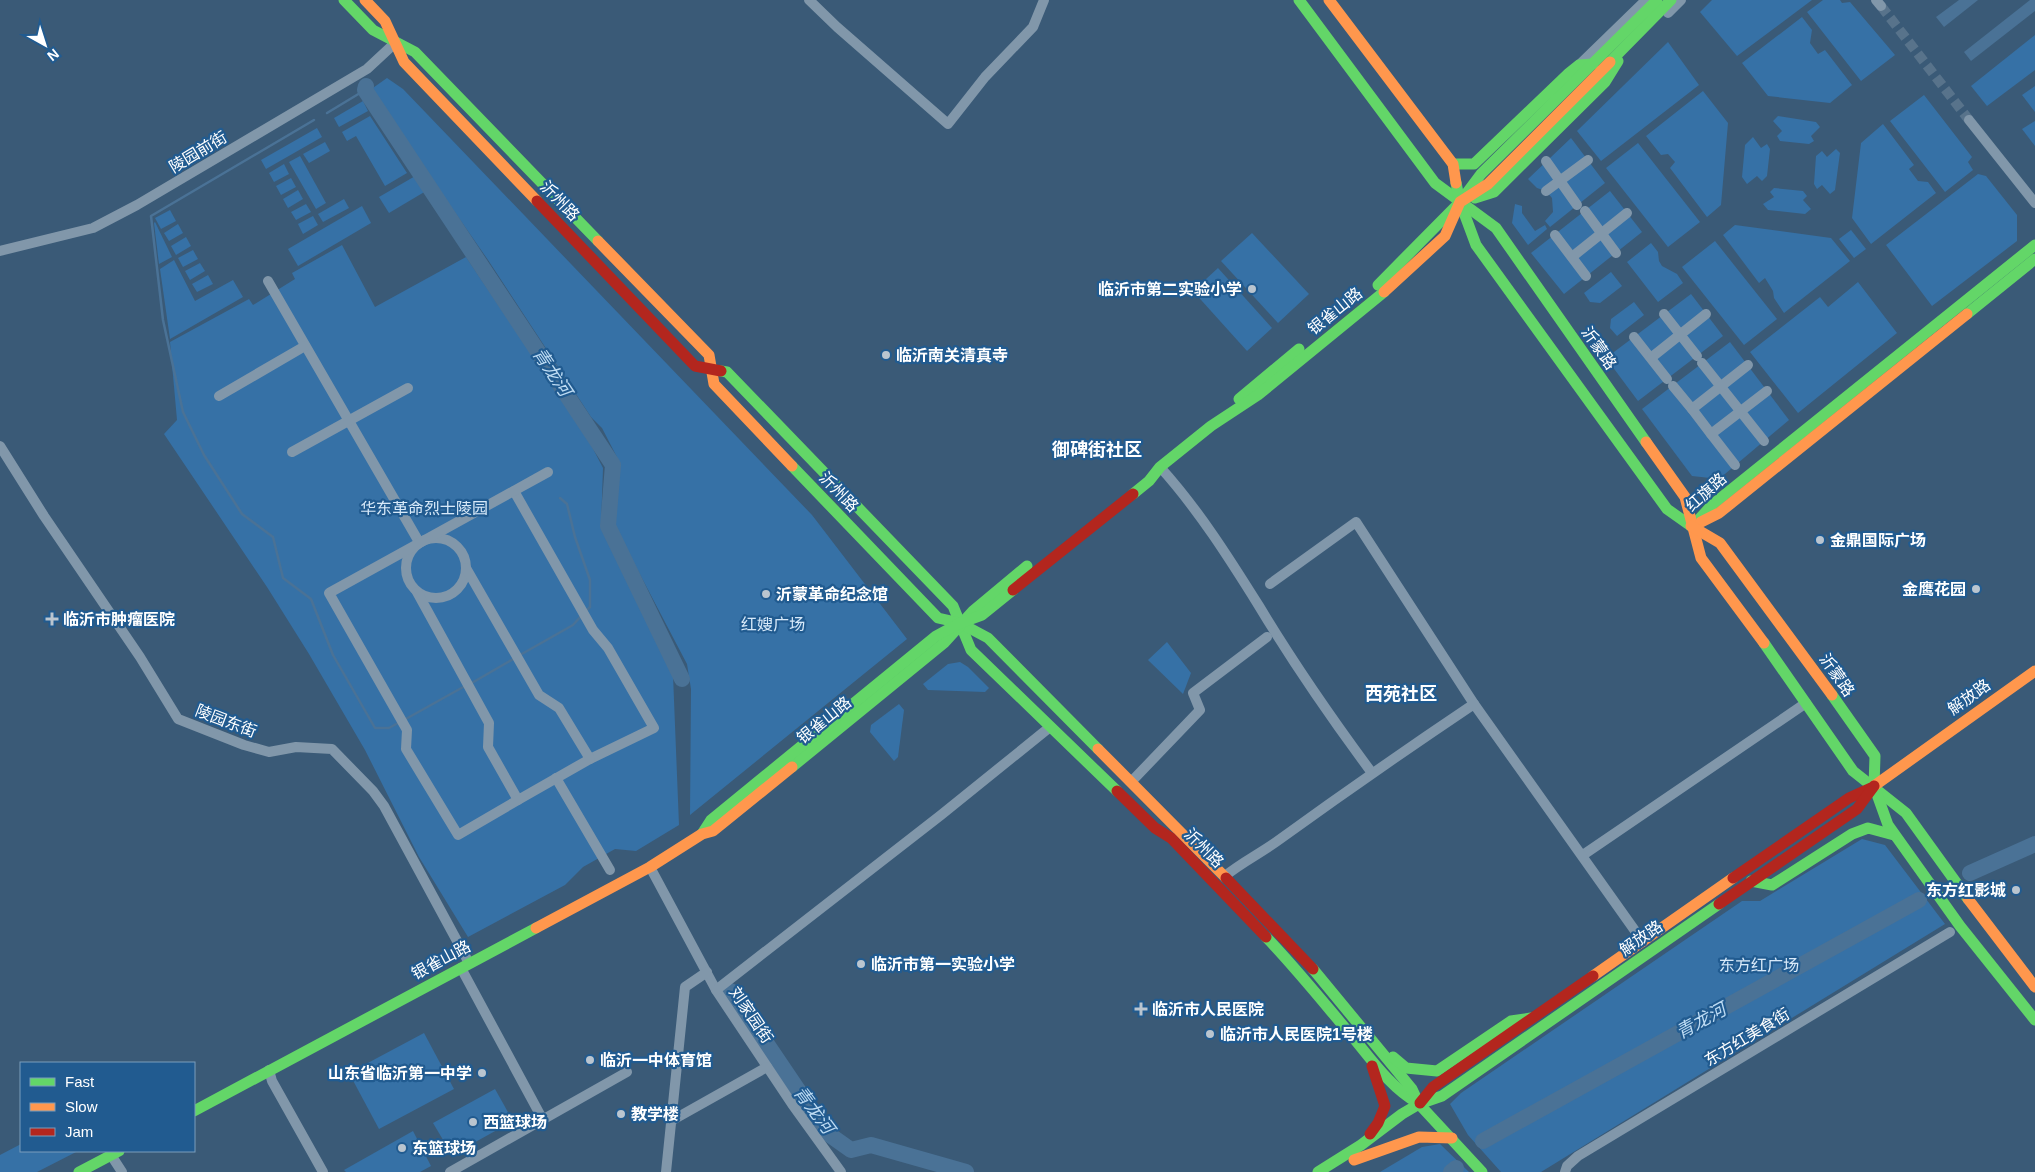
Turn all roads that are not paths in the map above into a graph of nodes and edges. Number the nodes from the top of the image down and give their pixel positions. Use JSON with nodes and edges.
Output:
{"nodes":[{"id":1,"x":344,"y":0,"type":"edge"},
{"id":2,"x":365,"y":0,"type":"edge"},
{"id":3,"x":809,"y":0,"type":"edge"},
{"id":4,"x":1044,"y":0,"type":"edge"},
{"id":5,"x":1299,"y":0,"type":"edge"},
{"id":6,"x":1329,"y":0,"type":"edge"},
{"id":7,"x":1646,"y":0,"type":"edge"},
{"id":8,"x":1657,"y":0,"type":"edge"},
{"id":9,"x":1670,"y":0,"type":"edge"},
{"id":10,"x":1681,"y":0,"type":"edge"},
{"id":11,"x":1629,"y":41,"type":"junction"},
{"id":12,"x":395,"y":43,"type":"junction"},
{"id":13,"x":1593,"y":64,"type":"junction"},
{"id":14,"x":1579,"y":65,"type":"junction"},
{"id":15,"x":1605,"y":82,"type":"junction"},
{"id":16,"x":1969,"y":120,"type":"tunnel mouth"},
{"id":17,"x":1588,"y":160,"type":"dead end"},
{"id":18,"x":1546,"y":161,"type":"dead end"},
{"id":19,"x":1452,"y":164,"type":"junction"},
{"id":20,"x":1560,"y":181,"type":"junction"},
{"id":21,"x":1546,"y":191,"type":"dead end"},
{"id":22,"x":1460,"y":202,"type":"junction"},
{"id":23,"x":2035,"y":203,"type":"edge"},
{"id":24,"x":1627,"y":213,"type":"dead end"},
{"id":25,"x":1602,"y":233,"type":"junction"},
{"id":26,"x":1555,"y":235,"type":"dead end"},
{"id":27,"x":2035,"y":245,"type":"edge"},
{"id":28,"x":0,"y":251,"type":"edge"},
{"id":29,"x":1616,"y":253,"type":"dead end"},
{"id":30,"x":1572,"y":257,"type":"junction"},
{"id":31,"x":2035,"y":259,"type":"edge"},
{"id":32,"x":1586,"y":276,"type":"dead end"},
{"id":33,"x":268,"y":281,"type":"dead end"},
{"id":34,"x":1664,"y":314,"type":"dead end"},
{"id":35,"x":1706,"y":314,"type":"dead end"},
{"id":36,"x":1680,"y":335,"type":"junction"},
{"id":37,"x":1634,"y":337,"type":"dead end"},
{"id":38,"x":305,"y":346,"type":"junction"},
{"id":39,"x":1652,"y":357,"type":"junction"},
{"id":40,"x":1748,"y":365,"type":"dead end"},
{"id":41,"x":711,"y":368,"type":"junction"},
{"id":42,"x":1720,"y":387,"type":"junction"},
{"id":43,"x":408,"y":388,"type":"dead end"},
{"id":44,"x":1767,"y":391,"type":"dead end"},
{"id":45,"x":219,"y":396,"type":"dead end"},
{"id":46,"x":1692,"y":409,"type":"junction"},
{"id":47,"x":1740,"y":412,"type":"junction"},
{"id":48,"x":349,"y":421,"type":"junction"},
{"id":49,"x":1711,"y":434,"type":"junction"},
{"id":50,"x":1764,"y":441,"type":"dead end"},
{"id":51,"x":0,"y":446,"type":"edge"},
{"id":52,"x":292,"y":452,"type":"dead end"},
{"id":53,"x":1735,"y":465,"type":"dead end"},
{"id":54,"x":1160,"y":467,"type":"junction"},
{"id":55,"x":548,"y":472,"type":"dead end"},
{"id":56,"x":514,"y":490,"type":"junction"},
{"id":57,"x":1692,"y":527,"type":"junction"},
{"id":58,"x":419,"y":542,"type":"junction"},
{"id":59,"x":466,"y":568,"type":"junction"},
{"id":60,"x":1270,"y":584,"type":"dead end"},
{"id":61,"x":417,"y":592,"type":"junction"},
{"id":62,"x":960,"y":623,"type":"junction"},
{"id":63,"x":1267,"y":637,"type":"dead end"},
{"id":64,"x":2035,"y":671,"type":"edge"},
{"id":65,"x":2035,"y":682,"type":"edge"},
{"id":66,"x":1806,"y":702,"type":"junction"},
{"id":67,"x":1474,"y":704,"type":"junction"},
{"id":68,"x":1050,"y":727,"type":"junction"},
{"id":69,"x":590,"y":759,"type":"junction"},
{"id":70,"x":1372,"y":773,"type":"junction"},
{"id":71,"x":556,"y":778,"type":"junction"},
{"id":72,"x":1130,"y":782,"type":"junction"},
{"id":73,"x":1874,"y":786,"type":"junction"},
{"id":74,"x":518,"y":800,"type":"junction"},
{"id":75,"x":1894,"y":835,"type":"junction"},
{"id":76,"x":1583,"y":855,"type":"junction"},
{"id":77,"x":650,"y":867,"type":"junction"},
{"id":78,"x":610,"y":870,"type":"dead end"},
{"id":79,"x":1225,"y":876,"type":"junction"},
{"id":80,"x":1751,"y":881,"type":"junction"},
{"id":81,"x":1950,"y":932,"type":"dead end"},
{"id":82,"x":1643,"y":942,"type":"junction"},
{"id":83,"x":465,"y":966,"type":"junction"},
{"id":84,"x":707,"y":972,"type":"junction"},
{"id":85,"x":2035,"y":987,"type":"edge"},
{"id":86,"x":716,"y":990,"type":"junction"},
{"id":87,"x":1535,"y":1018,"type":"junction"},
{"id":88,"x":2035,"y":1020,"type":"edge"},
{"id":89,"x":1375,"y":1042,"type":"junction"},
{"id":90,"x":1368,"y":1058,"type":"junction"},
{"id":91,"x":768,"y":1067,"type":"junction"},
{"id":92,"x":269,"y":1070,"type":"junction"},
{"id":93,"x":627,"y":1072,"type":"dead end"},
{"id":94,"x":1419,"y":1104,"type":"junction"},
{"id":95,"x":195,"y":1109,"type":"edge"},
{"id":96,"x":543,"y":1120,"type":"junction"},
{"id":97,"x":671,"y":1121,"type":"junction"},
{"id":98,"x":1452,"y":1138,"type":"junction"},
{"id":99,"x":1361,"y":1144,"type":"junction"},
{"id":100,"x":115,"y":1153,"type":"edge"},
{"id":101,"x":1354,"y":1160,"type":"junction"},
{"id":102,"x":1478,"y":1168,"type":"edge"},
{"id":103,"x":79,"y":1172,"type":"edge"},
{"id":104,"x":122,"y":1172,"type":"edge"},
{"id":105,"x":323,"y":1172,"type":"edge"},
{"id":106,"x":450,"y":1172,"type":"edge"},
{"id":107,"x":666,"y":1172,"type":"edge"},
{"id":108,"x":841,"y":1172,"type":"edge"},
{"id":109,"x":1318,"y":1172,"type":"edge"},
{"id":110,"x":1336,"y":1172,"type":"edge"},
{"id":111,"x":1565,"y":1172,"type":"edge"}],
"edges":[{"from":1,"to":12,"type":"main road","name":"沂州路"},
{"from":2,"to":12,"type":"main road","name":"沂州路"},
{"from":3,"to":4,"type":"street"},
{"from":5,"to":22,"type":"main road","name":"沂蒙路"},
{"from":6,"to":19,"type":"main road","name":"沂蒙路"},
{"from":7,"to":14,"type":"street"},
{"from":8,"to":13,"type":"main road","name":"银雀山路"},
{"from":9,"to":11,"type":"main road","name":"银雀山路"},
{"from":10,"to":15,"type":"street"},
{"from":11,"to":15,"type":"main road"},
{"from":11,"to":22,"type":"main road","name":"银雀山路"},
{"from":12,"to":28,"type":"street","name":"陵园前街"},
{"from":12,"to":41,"type":"main road","name":"沂州路"},
{"from":12,"to":41,"type":"main road","name":"沂州路"},
{"from":13,"to":14,"type":"main road"},
{"from":13,"to":22,"type":"main road","name":"银雀山路"},
{"from":14,"to":19,"type":"main road"},
{"from":15,"to":22,"type":"main road"},
{"from":16,"to":23,"type":"street"},
{"from":17,"to":20,"type":"street"},
{"from":18,"to":20,"type":"street"},
{"from":19,"to":22,"type":"main road","name":"沂蒙路"},
{"from":20,"to":21,"type":"street"},
{"from":20,"to":25,"type":"street"},
{"from":22,"to":54,"type":"main road","name":"银雀山路"},
{"from":22,"to":57,"type":"main road","name":"沂蒙路"},
{"from":22,"to":57,"type":"main road","name":"沂蒙路"},
{"from":24,"to":25,"type":"street"},
{"from":25,"to":29,"type":"street"},
{"from":25,"to":30,"type":"street"},
{"from":26,"to":30,"type":"street"},
{"from":27,"to":57,"type":"main road","name":"红旗路"},
{"from":30,"to":32,"type":"street"},
{"from":31,"to":57,"type":"main road","name":"红旗路"},
{"from":33,"to":38,"type":"street"},
{"from":34,"to":36,"type":"street"},
{"from":35,"to":36,"type":"street"},
{"from":36,"to":39,"type":"street"},
{"from":36,"to":42,"type":"street"},
{"from":37,"to":39,"type":"street"},
{"from":38,"to":45,"type":"street"},
{"from":38,"to":48,"type":"street"},
{"from":39,"to":46,"type":"street"},
{"from":40,"to":42,"type":"street"},
{"from":41,"to":62,"type":"main road","name":"沂州路"},
{"from":41,"to":62,"type":"main road","name":"沂州路"},
{"from":42,"to":46,"type":"street"},
{"from":42,"to":47,"type":"street"},
{"from":43,"to":48,"type":"street"},
{"from":44,"to":47,"type":"street"},
{"from":46,"to":49,"type":"street"},
{"from":47,"to":49,"type":"street"},
{"from":47,"to":50,"type":"street"},
{"from":48,"to":52,"type":"street"},
{"from":48,"to":58,"type":"street"},
{"from":49,"to":53,"type":"street"},
{"from":51,"to":83,"type":"street","name":"陵园东街"},
{"from":54,"to":62,"type":"main road","name":"银雀山路"},
{"from":54,"to":70,"type":"street"},
{"from":55,"to":56,"type":"street"},
{"from":56,"to":58,"type":"street"},
{"from":56,"to":69,"type":"street"},
{"from":57,"to":66,"type":"main road","name":"沂蒙路"},
{"from":57,"to":73,"type":"main road","name":"沂蒙路"},
{"from":58,"to":59,"type":"street"},
{"from":58,"to":61,"type":"street"},
{"from":58,"to":74,"type":"street"},
{"from":59,"to":61,"type":"street"},
{"from":59,"to":69,"type":"street"},
{"from":60,"to":67,"type":"street"},
{"from":61,"to":74,"type":"street"},
{"from":62,"to":68,"type":"main road","name":"沂州路"},
{"from":62,"to":72,"type":"main road","name":"沂州路"},
{"from":62,"to":77,"type":"main road","name":"银雀山路"},
{"from":63,"to":72,"type":"street"},
{"from":64,"to":73,"type":"main road","name":"解放路"},
{"from":65,"to":73,"type":"main road","name":"解放路"},
{"from":66,"to":73,"type":"main road","name":"沂蒙路"},
{"from":66,"to":76,"type":"street"},
{"from":67,"to":70,"type":"street"},
{"from":67,"to":76,"type":"street"},
{"from":68,"to":86,"type":"street"},
{"from":68,"to":90,"type":"main road","name":"沂州路"},
{"from":69,"to":71,"type":"street"},
{"from":70,"to":79,"type":"street"},
{"from":71,"to":74,"type":"street"},
{"from":71,"to":78,"type":"street"},
{"from":72,"to":79,"type":"main road","name":"沂州路"},
{"from":73,"to":75,"type":"main road","name":"沂蒙路"},
{"from":73,"to":80,"type":"main road","name":"解放路"},
{"from":73,"to":82,"type":"main road","name":"解放路"},
{"from":73,"to":85,"type":"main road","name":"沂蒙路"},
{"from":75,"to":80,"type":"main road"},
{"from":75,"to":88,"type":"main road","name":"沂蒙路"},
{"from":76,"to":82,"type":"street"},
{"from":77,"to":83,"type":"main road","name":"银雀山路"},
{"from":77,"to":84,"type":"street","name":"刘家园街"},
{"from":79,"to":89,"type":"main road","name":"沂州路"},
{"from":80,"to":94,"type":"main road","name":"解放路"},
{"from":81,"to":111,"type":"street","name":"东方红美食街"},
{"from":82,"to":87,"type":"main road","name":"解放路"},
{"from":83,"to":92,"type":"main road","name":"银雀山路"},
{"from":83,"to":96,"type":"street","name":"陵园东街"},
{"from":84,"to":86,"type":"street","name":"刘家园街"},
{"from":84,"to":97,"type":"street"},
{"from":86,"to":91,"type":"street","name":"刘家园街"},
{"from":87,"to":89,"type":"main road"},
{"from":87,"to":94,"type":"main road","name":"解放路"},
{"from":89,"to":94,"type":"main road","name":"沂州路"},
{"from":90,"to":94,"type":"main road","name":"沂州路"},
{"from":90,"to":99,"type":"main road"},
{"from":91,"to":97,"type":"street"},
{"from":91,"to":108,"type":"street","name":"刘家园街"},
{"from":92,"to":95,"type":"main road","name":"银雀山路"},
{"from":92,"to":105,"type":"street"},
{"from":93,"to":96,"type":"street"},
{"from":94,"to":98,"type":"main road","name":"沂州路"},
{"from":94,"to":99,"type":"main road","name":"解放路"},
{"from":94,"to":101,"type":"main road","name":"解放路"},
{"from":96,"to":106,"type":"street"},
{"from":97,"to":107,"type":"street"},
{"from":98,"to":101,"type":"main road"},
{"from":98,"to":102,"type":"main road","name":"沂州路"},
{"from":99,"to":109,"type":"main road","name":"解放路"},
{"from":100,"to":103,"type":"main road"},
{"from":100,"to":104,"type":"street"},
{"from":101,"to":110,"type":"main road","name":"解放路"}]}
